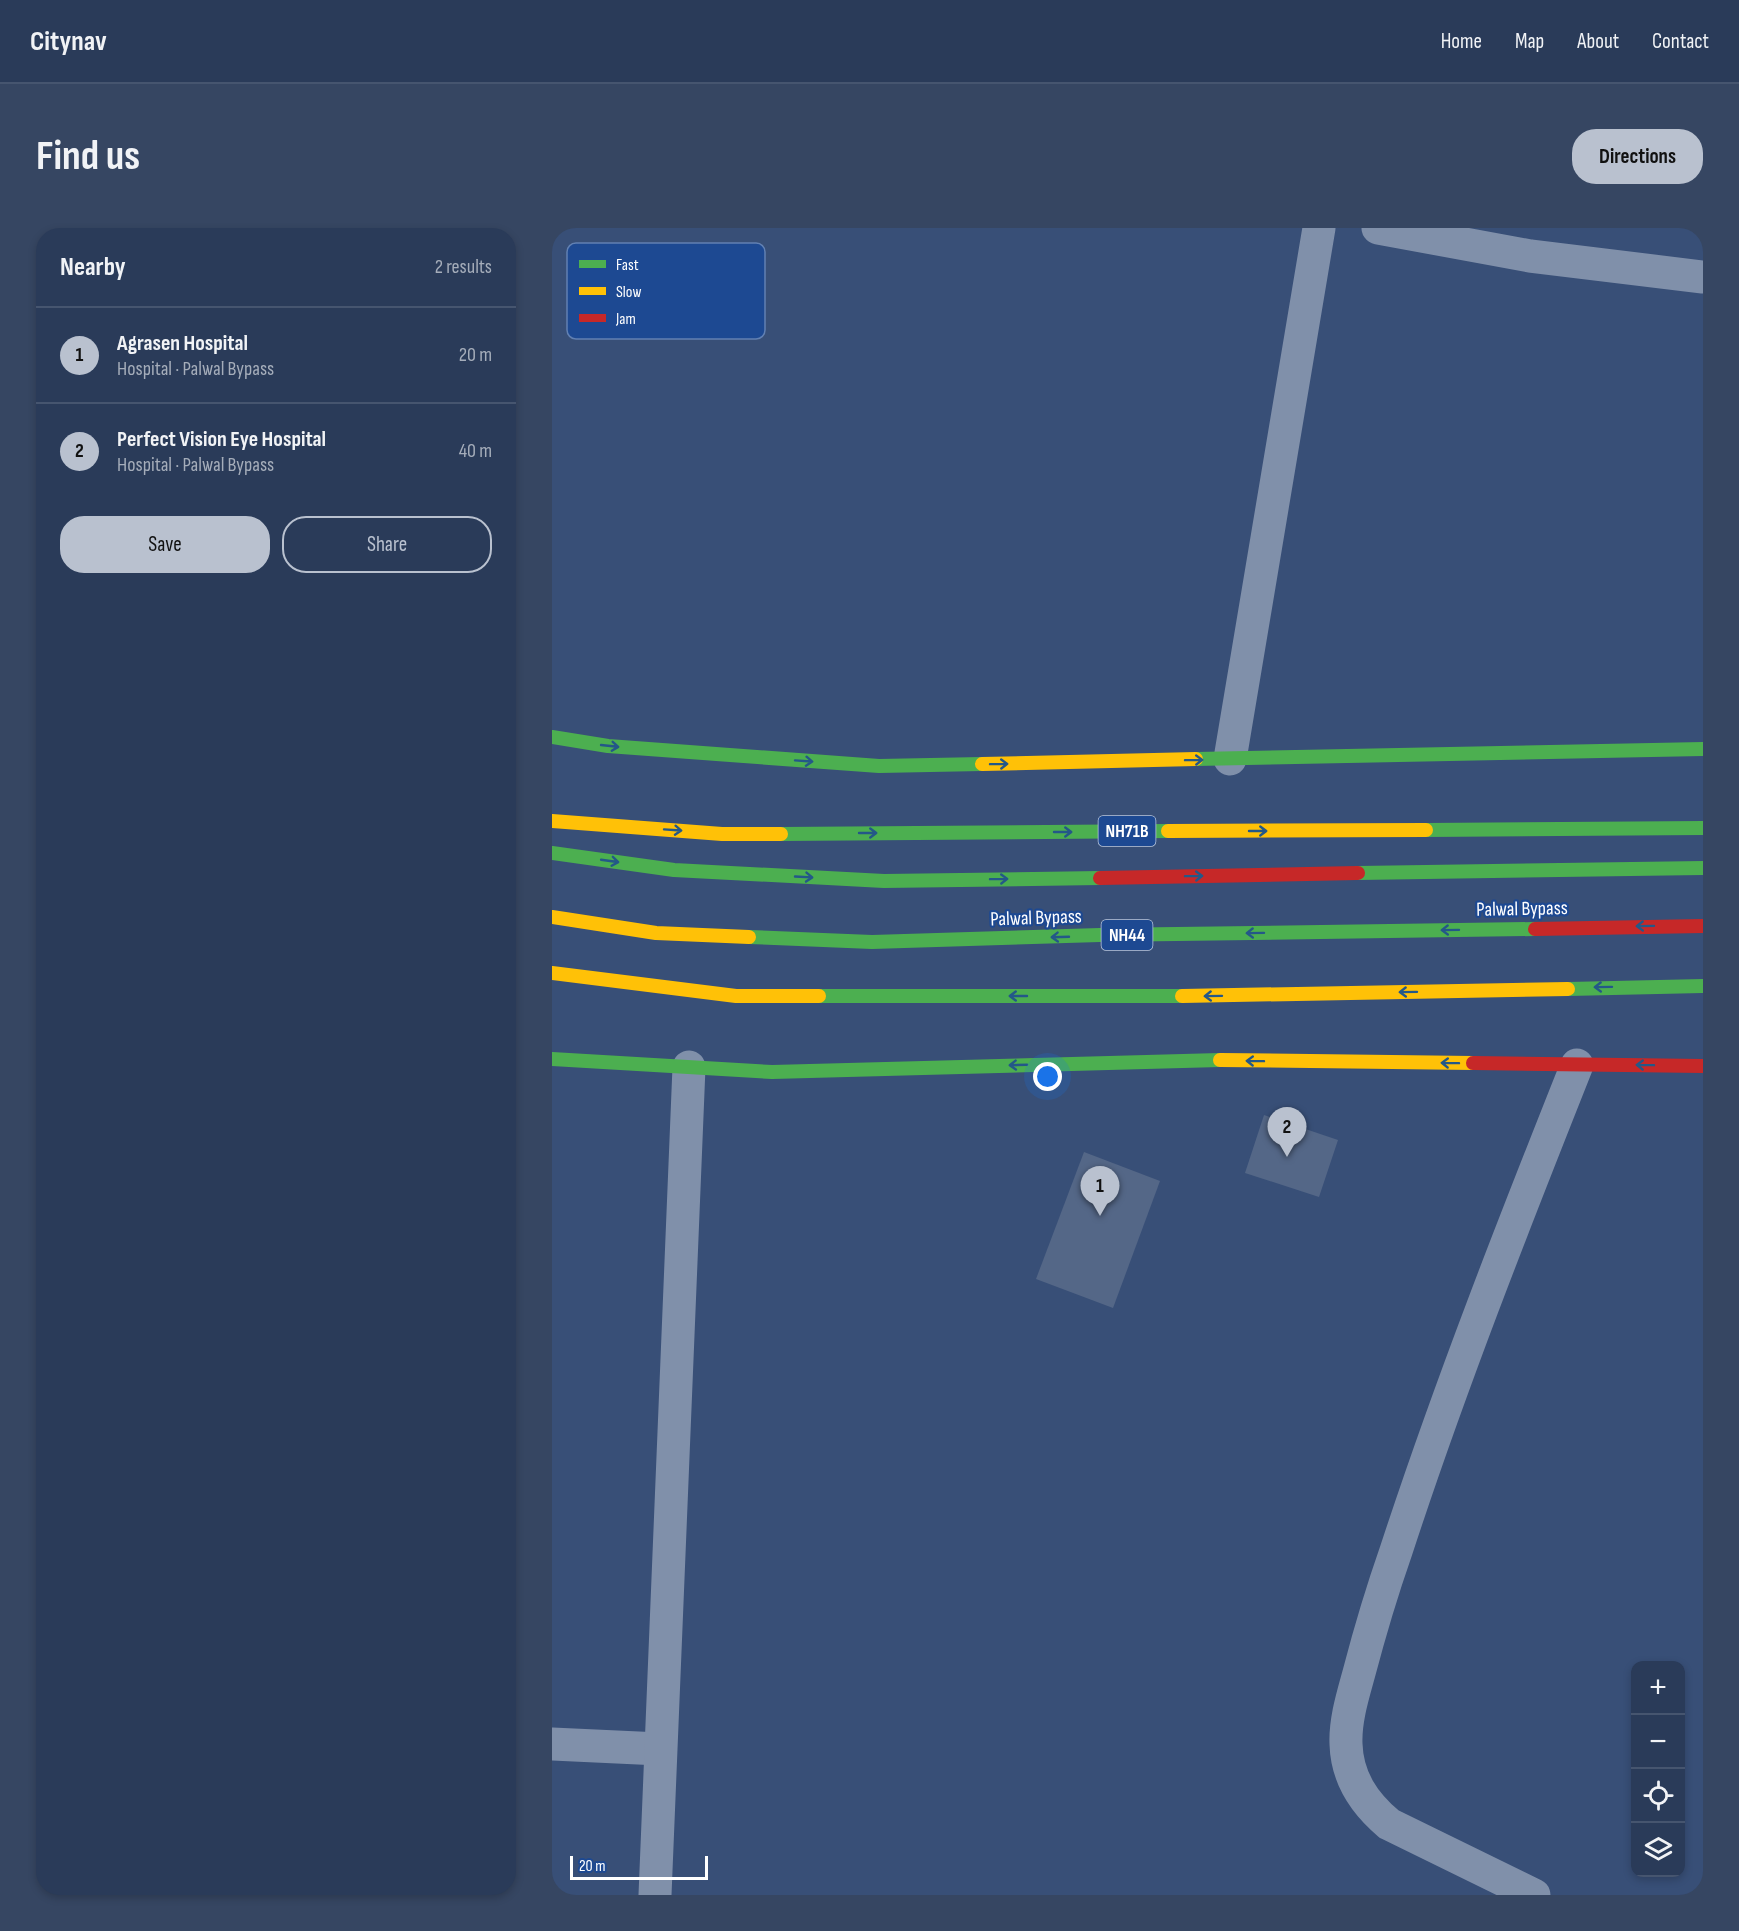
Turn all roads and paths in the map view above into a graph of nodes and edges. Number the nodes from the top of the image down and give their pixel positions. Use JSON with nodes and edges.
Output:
{"nodes":[{"id":1,"x":1319,"y":228,"type":"edge"},
{"id":2,"x":1378,"y":228,"type":"edge"},
{"id":3,"x":1703,"y":277,"type":"edge"},
{"id":4,"x":552,"y":737,"type":"edge"},
{"id":5,"x":1703,"y":749,"type":"edge"},
{"id":6,"x":1230,"y":759,"type":"junction"},
{"id":7,"x":552,"y":820,"type":"edge"},
{"id":8,"x":1703,"y":828,"type":"edge"},
{"id":9,"x":552,"y":853,"type":"edge"},
{"id":10,"x":1703,"y":868,"type":"edge"},
{"id":11,"x":552,"y":917,"type":"edge"},
{"id":12,"x":1703,"y":926,"type":"edge"},
{"id":13,"x":552,"y":974,"type":"edge"},
{"id":14,"x":1703,"y":986,"type":"edge"},
{"id":15,"x":552,"y":1059,"type":"edge"},
{"id":16,"x":1577,"y":1065,"type":"junction"},
{"id":17,"x":1703,"y":1066,"type":"edge"},
{"id":18,"x":689,"y":1067,"type":"junction"},
{"id":19,"x":552,"y":1744,"type":"edge"},
{"id":20,"x":660,"y":1749,"type":"junction"},
{"id":21,"x":655,"y":1895,"type":"edge"},
{"id":22,"x":1534,"y":1895,"type":"edge"}],
"edges":[{"from":1,"to":6,"type":"street"},
{"from":2,"to":3,"type":"street"},
{"from":4,"to":6,"type":"main road","one_way":true},
{"from":5,"to":6,"type":"main road"},
{"from":7,"to":8,"type":"main road","number":"NH71B","one_way":true},
{"from":9,"to":10,"type":"main road","name":"Palwal Bypass","one_way":true},
{"from":12,"to":11,"type":"main road","name":"Palwal Bypass","number":"NH44","one_way":true},
{"from":14,"to":13,"type":"main road","one_way":true},
{"from":15,"to":18,"type":"main road"},
{"from":17,"to":16,"type":"main road","one_way":true},
{"from":16,"to":18,"type":"main road","one_way":true},
{"from":16,"to":22,"type":"street"},
{"from":18,"to":20,"type":"street"},
{"from":19,"to":20,"type":"street"},
{"from":20,"to":21,"type":"street"}]}
